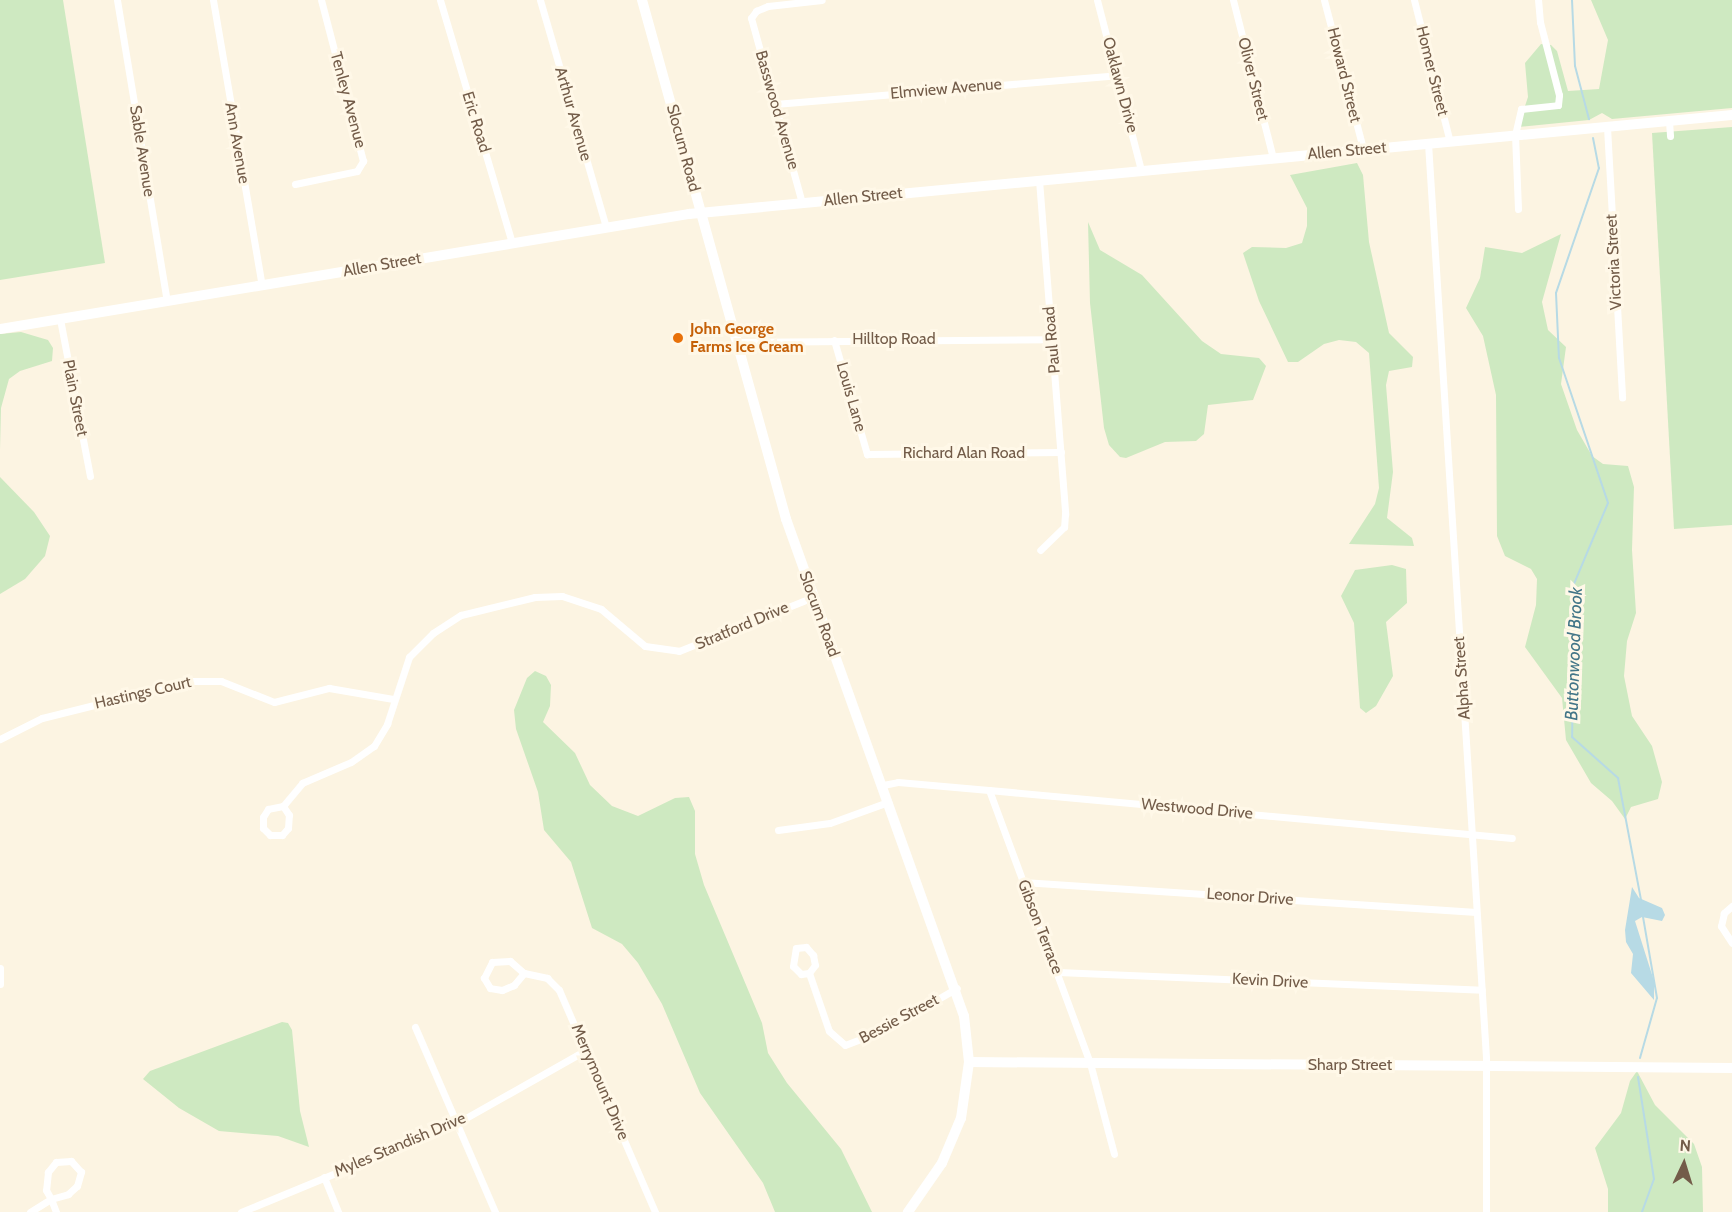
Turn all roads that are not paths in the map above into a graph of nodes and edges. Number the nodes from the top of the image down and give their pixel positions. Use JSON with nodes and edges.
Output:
{"nodes":[{"id":1,"x":117,"y":0,"type":"edge"},
{"id":2,"x":213,"y":0,"type":"edge"},
{"id":3,"x":321,"y":0,"type":"edge"},
{"id":4,"x":440,"y":0,"type":"edge"},
{"id":5,"x":540,"y":0,"type":"edge"},
{"id":6,"x":642,"y":0,"type":"edge"},
{"id":7,"x":822,"y":0,"type":"edge"},
{"id":8,"x":1097,"y":0,"type":"edge"},
{"id":9,"x":1233,"y":0,"type":"edge"},
{"id":10,"x":1324,"y":0,"type":"edge"},
{"id":11,"x":1414,"y":0,"type":"edge"},
{"id":12,"x":1538,"y":0,"type":"edge"},
{"id":13,"x":806,"y":1,"type":"edge"},
{"id":14,"x":1117,"y":75,"type":"junction"},
{"id":15,"x":775,"y":104,"type":"junction"},
{"id":16,"x":1732,"y":115,"type":"edge"},
{"id":17,"x":1669,"y":121,"type":"junction"},
{"id":18,"x":1607,"y":127,"type":"junction"},
{"id":19,"x":1515,"y":135,"type":"junction"},
{"id":20,"x":1670,"y":136,"type":"dead end"},
{"id":21,"x":1450,"y":142,"type":"junction"},
{"id":22,"x":1428,"y":143,"type":"junction"},
{"id":23,"x":1363,"y":149,"type":"junction"},
{"id":24,"x":1273,"y":158,"type":"junction"},
{"id":25,"x":1141,"y":170,"type":"junction"},
{"id":26,"x":1039,"y":180,"type":"junction"},
{"id":27,"x":295,"y":184,"type":"dead end"},
{"id":28,"x":802,"y":203,"type":"junction"},
{"id":29,"x":1518,"y":209,"type":"dead end"},
{"id":30,"x":701,"y":213,"type":"junction"},
{"id":31,"x":606,"y":227,"type":"junction"},
{"id":32,"x":512,"y":243,"type":"junction"},
{"id":33,"x":262,"y":286,"type":"junction"},
{"id":34,"x":167,"y":301,"type":"junction"},
{"id":35,"x":60,"y":319,"type":"junction"},
{"id":36,"x":0,"y":329,"type":"edge"},
{"id":37,"x":1052,"y":339,"type":"junction"},
{"id":38,"x":834,"y":340,"type":"junction"},
{"id":39,"x":737,"y":342,"type":"junction"},
{"id":40,"x":1622,"y":398,"type":"dead end"},
{"id":41,"x":1061,"y":452,"type":"junction"},
{"id":42,"x":867,"y":454,"type":"joint"},
{"id":43,"x":90,"y":476,"type":"dead end"},
{"id":44,"x":1040,"y":550,"type":"dead end"},
{"id":45,"x":813,"y":597,"type":"junction"},
{"id":46,"x":393,"y":699,"type":"junction"},
{"id":47,"x":0,"y":739,"type":"edge"},
{"id":48,"x":883,"y":785,"type":"junction"},
{"id":49,"x":989,"y":790,"type":"junction"},
{"id":50,"x":888,"y":802,"type":"junction"},
{"id":51,"x":283,"y":806,"type":"junction"},
{"id":52,"x":778,"y":830,"type":"dead end"},
{"id":53,"x":1472,"y":836,"type":"junction"},
{"id":54,"x":1512,"y":838,"type":"dead end"},
{"id":55,"x":1023,"y":882,"type":"junction"},
{"id":56,"x":1732,"y":906,"type":"edge"},
{"id":57,"x":1476,"y":912,"type":"junction"},
{"id":58,"x":1732,"y":943,"type":"edge"},
{"id":59,"x":0,"y":968,"type":"edge"},
{"id":60,"x":1058,"y":972,"type":"junction"},
{"id":61,"x":524,"y":973,"type":"junction"},
{"id":62,"x":809,"y":973,"type":"dead end"},
{"id":63,"x":0,"y":984,"type":"edge"},
{"id":64,"x":957,"y":988,"type":"junction"},
{"id":65,"x":1482,"y":990,"type":"junction"},
{"id":66,"x":415,"y":1027,"type":"dead end"},
{"id":67,"x":586,"y":1050,"type":"junction"},
{"id":68,"x":969,"y":1062,"type":"junction"},
{"id":69,"x":1090,"y":1063,"type":"junction"},
{"id":70,"x":1486,"y":1066,"type":"junction"},
{"id":71,"x":1732,"y":1068,"type":"edge"},
{"id":72,"x":457,"y":1123,"type":"junction"},
{"id":73,"x":1114,"y":1154,"type":"dead end"},
{"id":74,"x":324,"y":1177,"type":"junction"},
{"id":75,"x":51,"y":1199,"type":"junction"},
{"id":76,"x":30,"y":1212,"type":"edge"},
{"id":77,"x":56,"y":1212,"type":"edge"},
{"id":78,"x":241,"y":1212,"type":"edge"},
{"id":79,"x":338,"y":1212,"type":"edge"},
{"id":80,"x":495,"y":1212,"type":"edge"},
{"id":81,"x":655,"y":1212,"type":"edge"},
{"id":82,"x":908,"y":1212,"type":"edge"},
{"id":83,"x":1486,"y":1212,"type":"edge"}],
"edges":[{"from":1,"to":34,"type":"street","name":"Sable Avenue"},
{"from":2,"to":33,"type":"street","name":"Ann Avenue"},
{"from":3,"to":27,"type":"street","name":"Tenley Avenue"},
{"from":4,"to":32,"type":"street","name":"Eric Road"},
{"from":5,"to":31,"type":"street","name":"Arthur Avenue"},
{"from":6,"to":30,"type":"street","name":"Slocum Road"},
{"from":7,"to":13,"type":"street"},
{"from":8,"to":14,"type":"street","name":"Oaklawn Drive"},
{"from":9,"to":24,"type":"street","name":"Oliver Street"},
{"from":10,"to":23,"type":"street","name":"Howard Street"},
{"from":11,"to":21,"type":"street","name":"Homer Street"},
{"from":12,"to":19,"type":"street"},
{"from":13,"to":15,"type":"street","name":"Basswood Avenue"},
{"from":14,"to":15,"type":"street","name":"Elmview Avenue"},
{"from":14,"to":25,"type":"street","name":"Oaklawn Drive"},
{"from":15,"to":28,"type":"street","name":"Basswood Avenue"},
{"from":16,"to":17,"type":"street","name":"Allen Street"},
{"from":17,"to":18,"type":"street","name":"Allen Street"},
{"from":17,"to":20,"type":"street"},
{"from":18,"to":19,"type":"street","name":"Allen Street"},
{"from":18,"to":40,"type":"street","name":"Victoria Street"},
{"from":19,"to":21,"type":"street","name":"Allen Street"},
{"from":19,"to":29,"type":"street"},
{"from":21,"to":22,"type":"street","name":"Allen Street"},
{"from":22,"to":23,"type":"street","name":"Allen Street"},
{"from":22,"to":53,"type":"street","name":"Alpha Street"},
{"from":23,"to":24,"type":"street","name":"Allen Street"},
{"from":24,"to":25,"type":"street","name":"Allen Street"},
{"from":25,"to":26,"type":"street","name":"Allen Street"},
{"from":26,"to":28,"type":"street","name":"Allen Street"},
{"from":26,"to":37,"type":"street","name":"Paul Road"},
{"from":28,"to":30,"type":"street","name":"Allen Street"},
{"from":30,"to":31,"type":"street","name":"Allen Street"},
{"from":30,"to":39,"type":"street","name":"Slocum Road"},
{"from":31,"to":32,"type":"street","name":"Allen Street"},
{"from":32,"to":33,"type":"street","name":"Allen Street"},
{"from":33,"to":34,"type":"street","name":"Allen Street"},
{"from":34,"to":35,"type":"street","name":"Allen Street"},
{"from":35,"to":36,"type":"street","name":"Allen Street"},
{"from":35,"to":43,"type":"street","name":"Plain Street"},
{"from":37,"to":38,"type":"street","name":"Hilltop Road"},
{"from":37,"to":41,"type":"street","name":"Paul Road"},
{"from":38,"to":39,"type":"street","name":"Hilltop Road"},
{"from":38,"to":42,"type":"street","name":"Louis Lane"},
{"from":39,"to":45,"type":"street","name":"Slocum Road"},
{"from":41,"to":42,"type":"street","name":"Richard Alan Road"},
{"from":41,"to":44,"type":"street","name":"Paul Road"},
{"from":45,"to":46,"type":"street","name":"Stratford Drive"},
{"from":45,"to":48,"type":"street","name":"Slocum Road"},
{"from":46,"to":47,"type":"street","name":"Hastings Court"},
{"from":46,"to":51,"type":"street","name":"Stratford Drive"},
{"from":48,"to":49,"type":"street","name":"Westwood Drive"},
{"from":48,"to":50,"type":"street","name":"Slocum Road"},
{"from":49,"to":53,"type":"street","name":"Westwood Drive"},
{"from":49,"to":55,"type":"street","name":"Gibson Terrace"},
{"from":50,"to":52,"type":"street"},
{"from":50,"to":64,"type":"street","name":"Slocum Road"},
{"from":51,"to":51,"type":"street","name":"Stratford Drive"},
{"from":53,"to":54,"type":"street","name":"Westwood Drive"},
{"from":53,"to":57,"type":"street","name":"Alpha Street"},
{"from":55,"to":57,"type":"street","name":"Leonor Drive"},
{"from":55,"to":60,"type":"street","name":"Gibson Terrace"},
{"from":56,"to":58,"type":"street"},
{"from":57,"to":65,"type":"street","name":"Alpha Street"},
{"from":59,"to":63,"type":"street"},
{"from":60,"to":65,"type":"street","name":"Kevin Drive"},
{"from":60,"to":69,"type":"street","name":"Gibson Terrace"},
{"from":61,"to":61,"type":"street","name":"Merrymount Drive"},
{"from":61,"to":67,"type":"street","name":"Merrymount Drive"},
{"from":62,"to":64,"type":"street","name":"Bessie Street"},
{"from":64,"to":68,"type":"street","name":"Slocum Road"},
{"from":65,"to":70,"type":"street","name":"Alpha Street"},
{"from":66,"to":72,"type":"street"},
{"from":67,"to":72,"type":"street","name":"Myles Standish Drive"},
{"from":67,"to":81,"type":"street","name":"Merrymount Drive"},
{"from":68,"to":69,"type":"street","name":"Sharp Street"},
{"from":68,"to":82,"type":"street","name":"Slocum Road"},
{"from":69,"to":70,"type":"street","name":"Sharp Street"},
{"from":69,"to":73,"type":"street","name":"Gibson Terrace"},
{"from":70,"to":71,"type":"street","name":"Sharp Street"},
{"from":70,"to":83,"type":"street","name":"Alpha Street"},
{"from":72,"to":74,"type":"street","name":"Myles Standish Drive"},
{"from":72,"to":80,"type":"street"},
{"from":74,"to":78,"type":"street","name":"Myles Standish Drive"},
{"from":74,"to":79,"type":"street"},
{"from":75,"to":75,"type":"street"},
{"from":75,"to":76,"type":"street"},
{"from":75,"to":77,"type":"street"}]}
